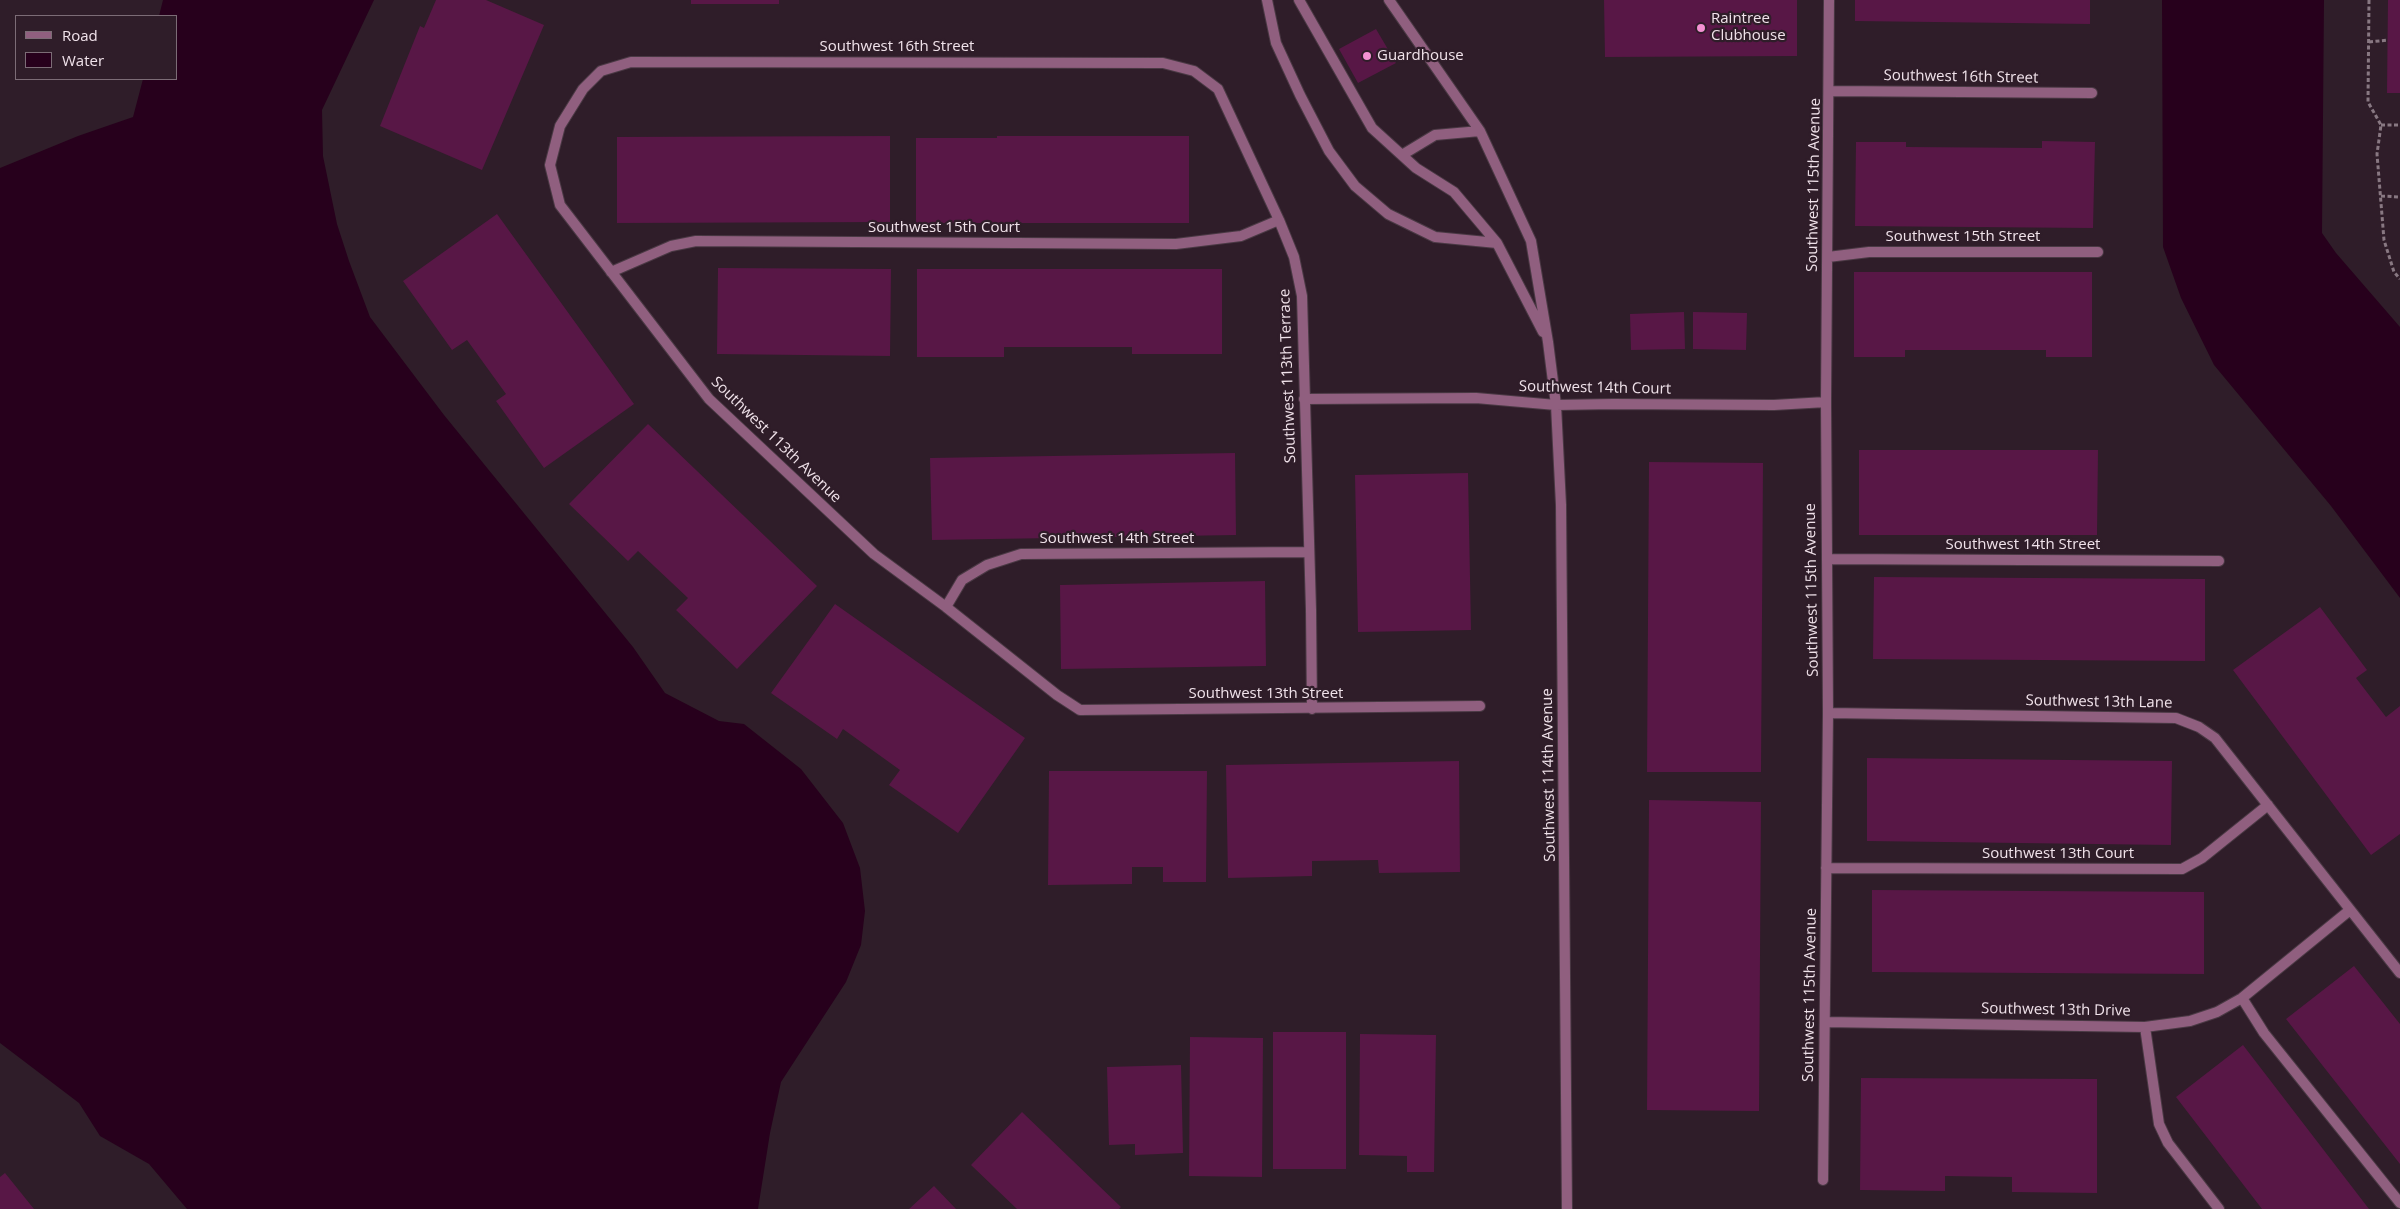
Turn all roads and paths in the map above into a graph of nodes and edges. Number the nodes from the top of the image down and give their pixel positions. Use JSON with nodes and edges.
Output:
{"nodes":[{"id":1,"x":1267,"y":0,"type":"edge"},
{"id":2,"x":1298,"y":0,"type":"edge"},
{"id":3,"x":1389,"y":0,"type":"edge"},
{"id":4,"x":1830,"y":0,"type":"edge"},
{"id":5,"x":2369,"y":0,"type":"edge"},
{"id":6,"x":2388,"y":40,"type":"dead end"},
{"id":7,"x":2369,"y":42,"type":"junction"},
{"id":8,"x":601,"y":71,"type":"joint"},
{"id":9,"x":1194,"y":71,"type":"joint"},
{"id":10,"x":1830,"y":91,"type":"junction"},
{"id":11,"x":2092,"y":93,"type":"dead end"},
{"id":12,"x":2381,"y":125,"type":"junction"},
{"id":13,"x":2400,"y":125,"type":"edge"},
{"id":14,"x":1480,"y":131,"type":"junction"},
{"id":15,"x":1402,"y":155,"type":"junction"},
{"id":16,"x":2381,"y":196,"type":"junction"},
{"id":17,"x":2400,"y":197,"type":"edge"},
{"id":18,"x":1279,"y":220,"type":"junction"},
{"id":19,"x":1497,"y":243,"type":"junction"},
{"id":20,"x":2098,"y":252,"type":"dead end"},
{"id":21,"x":1828,"y":257,"type":"junction"},
{"id":22,"x":612,"y":272,"type":"junction"},
{"id":23,"x":2400,"y":280,"type":"edge"},
{"id":24,"x":1548,"y":342,"type":"junction"},
{"id":25,"x":1304,"y":399,"type":"junction"},
{"id":26,"x":1826,"y":402,"type":"junction"},
{"id":27,"x":1556,"y":405,"type":"junction"},
{"id":28,"x":1309,"y":552,"type":"junction"},
{"id":29,"x":1827,"y":558,"type":"junction"},
{"id":30,"x":2219,"y":561,"type":"dead end"},
{"id":31,"x":946,"y":607,"type":"junction"},
{"id":32,"x":1057,"y":695,"type":"joint"},
{"id":33,"x":1480,"y":706,"type":"dead end"},
{"id":34,"x":1312,"y":709,"type":"junction"},
{"id":35,"x":1828,"y":713,"type":"junction"},
{"id":36,"x":2268,"y":805,"type":"junction"},
{"id":37,"x":1826,"y":868,"type":"junction"},
{"id":38,"x":2350,"y":910,"type":"junction"},
{"id":39,"x":2400,"y":974,"type":"edge"},
{"id":40,"x":2242,"y":998,"type":"junction"},
{"id":41,"x":1825,"y":1022,"type":"junction"},
{"id":42,"x":2144,"y":1027,"type":"junction"},
{"id":43,"x":1823,"y":1180,"type":"dead end"},
{"id":44,"x":2400,"y":1203,"type":"edge"},
{"id":45,"x":1567,"y":1209,"type":"edge"},
{"id":46,"x":2219,"y":1209,"type":"edge"}],
"edges":[{"from":1,"to":19,"type":"street"},
{"from":2,"to":15,"type":"street"},
{"from":3,"to":14,"type":"street","name":"Southwest 114th Avenue"},
{"from":4,"to":10,"type":"street","name":"Southwest 115th Avenue"},
{"from":5,"to":7,"type":"path"},
{"from":6,"to":7,"type":"path"},
{"from":7,"to":12,"type":"path"},
{"from":8,"to":9,"type":"street","name":"Southwest 16th Street"},
{"from":8,"to":22,"type":"street","name":"Southwest 113th Avenue"},
{"from":9,"to":18,"type":"street","name":"Southwest 113th Terrace"},
{"from":10,"to":11,"type":"street","name":"Southwest 16th Street"},
{"from":10,"to":21,"type":"street","name":"Southwest 115th Avenue"},
{"from":12,"to":13,"type":"path"},
{"from":12,"to":16,"type":"path"},
{"from":14,"to":15,"type":"street"},
{"from":14,"to":24,"type":"street","name":"Southwest 114th Avenue"},
{"from":15,"to":19,"type":"street"},
{"from":16,"to":17,"type":"path"},
{"from":16,"to":23,"type":"path"},
{"from":18,"to":22,"type":"street","name":"Southwest 15th Court"},
{"from":18,"to":25,"type":"street","name":"Southwest 113th Terrace"},
{"from":19,"to":24,"type":"street"},
{"from":20,"to":21,"type":"street","name":"Southwest 15th Street"},
{"from":21,"to":26,"type":"street","name":"Southwest 115th Avenue"},
{"from":22,"to":31,"type":"street","name":"Southwest 113th Avenue"},
{"from":24,"to":27,"type":"street","name":"Southwest 114th Avenue"},
{"from":25,"to":27,"type":"street","name":"Southwest 14th Court"},
{"from":25,"to":28,"type":"street","name":"Southwest 113th Terrace"},
{"from":26,"to":27,"type":"street","name":"Southwest 14th Court"},
{"from":26,"to":29,"type":"street","name":"Southwest 115th Avenue"},
{"from":27,"to":45,"type":"street","name":"Southwest 114th Avenue"},
{"from":28,"to":31,"type":"street","name":"Southwest 14th Street"},
{"from":28,"to":34,"type":"street","name":"Southwest 113th Terrace"},
{"from":29,"to":30,"type":"street","name":"Southwest 14th Street"},
{"from":29,"to":35,"type":"street","name":"Southwest 115th Avenue"},
{"from":31,"to":32,"type":"street","name":"Southwest 113th Avenue"},
{"from":32,"to":34,"type":"street","name":"Southwest 13th Street"},
{"from":33,"to":34,"type":"street","name":"Southwest 13th Street"},
{"from":35,"to":36,"type":"street","name":"Southwest 13th Lane"},
{"from":35,"to":37,"type":"street","name":"Southwest 115th Avenue"},
{"from":36,"to":37,"type":"street","name":"Southwest 13th Court"},
{"from":36,"to":38,"type":"street","name":"Southwest 13th Lane"},
{"from":37,"to":41,"type":"street","name":"Southwest 115th Avenue"},
{"from":38,"to":39,"type":"street","name":"Southwest 13th Lane"},
{"from":38,"to":40,"type":"street"},
{"from":40,"to":42,"type":"street"},
{"from":40,"to":44,"type":"street"},
{"from":41,"to":42,"type":"street","name":"Southwest 13th Drive"},
{"from":41,"to":43,"type":"street","name":"Southwest 115th Avenue"},
{"from":42,"to":46,"type":"street","name":"Southwest 13th Drive"}]}
